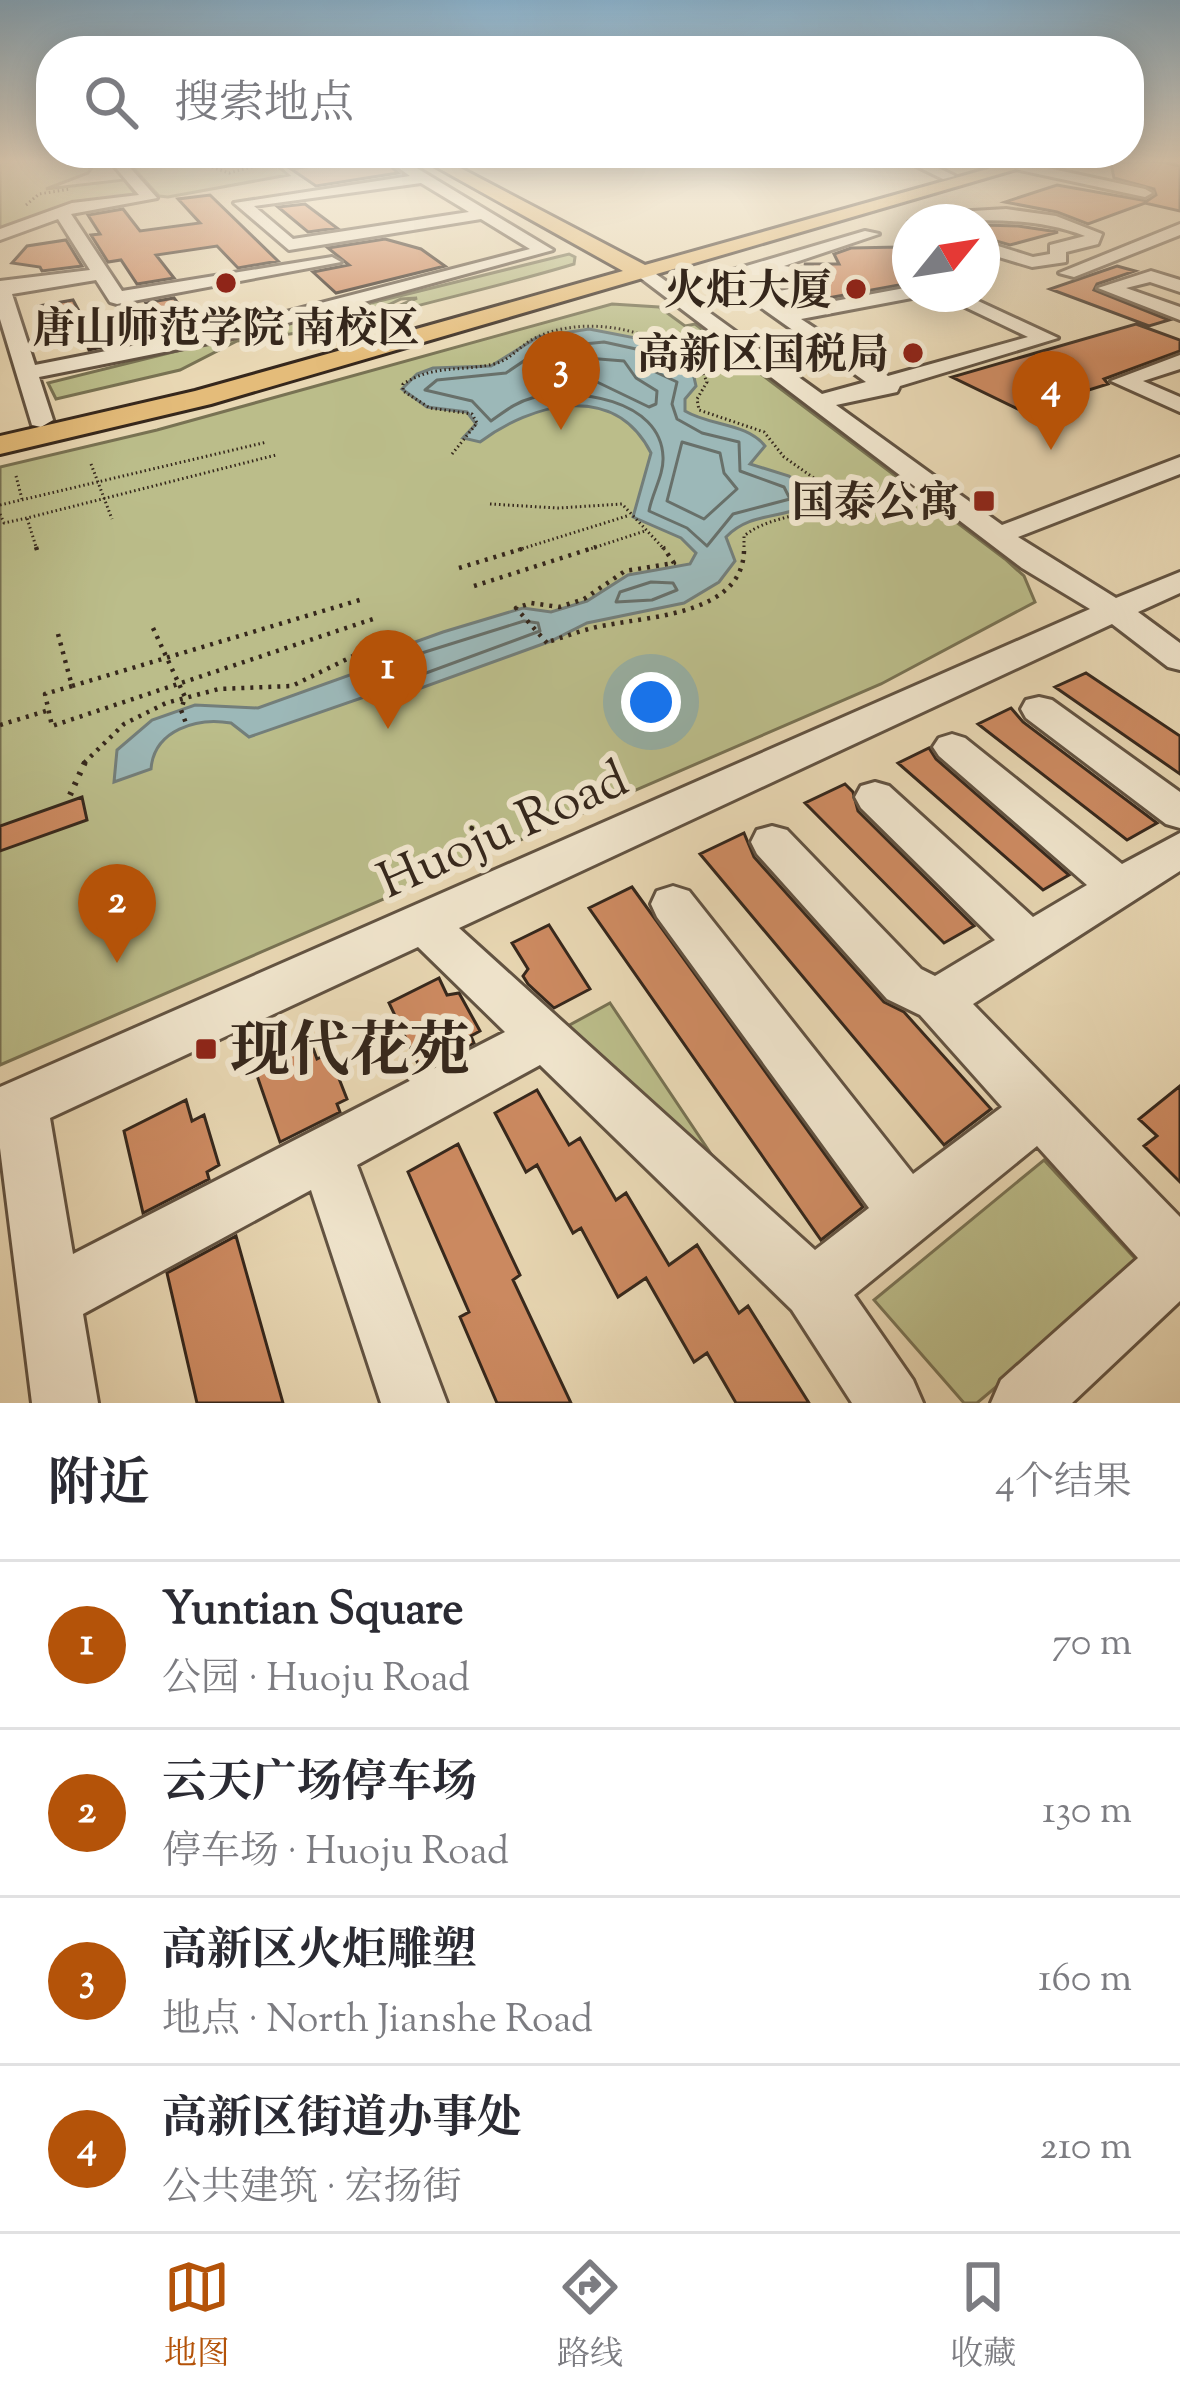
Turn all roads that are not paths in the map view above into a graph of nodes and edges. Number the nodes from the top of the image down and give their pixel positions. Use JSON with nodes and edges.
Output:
{"nodes":[{"id":1,"x":71,"y":226,"type":"edge"},
{"id":2,"x":268,"y":226,"type":"edge"},
{"id":3,"x":405,"y":226,"type":"edge"},
{"id":4,"x":505,"y":226,"type":"edge"},
{"id":5,"x":561,"y":226,"type":"edge"},
{"id":6,"x":568,"y":226,"type":"edge"},
{"id":7,"x":784,"y":226,"type":"edge"},
{"id":8,"x":801,"y":226,"type":"edge"},
{"id":9,"x":847,"y":226,"type":"edge"},
{"id":10,"x":1073,"y":226,"type":"edge"},
{"id":11,"x":1075,"y":226,"type":"edge"},
{"id":12,"x":1180,"y":229,"type":"edge"},
{"id":13,"x":1090,"y":232,"type":"junction"},
{"id":14,"x":871,"y":234,"type":"junction"},
{"id":15,"x":344,"y":236,"type":"junction"},
{"id":16,"x":890,"y":239,"type":"dead end"},
{"id":17,"x":311,"y":241,"type":"junction"},
{"id":18,"x":1127,"y":250,"type":"junction"},
{"id":19,"x":1000,"y":252,"type":"edge"},
{"id":20,"x":352,"y":259,"type":"junction"},
{"id":21,"x":1049,"y":262,"type":"junction"},
{"id":22,"x":641,"y":266,"type":"junction"},
{"id":23,"x":754,"y":269,"type":"junction"},
{"id":24,"x":1000,"y":269,"type":"edge"},
{"id":25,"x":1180,"y":269,"type":"edge"},
{"id":26,"x":1075,"y":271,"type":"junction"},
{"id":27,"x":101,"y":274,"type":"junction"},
{"id":28,"x":1151,"y":276,"type":"junction"},
{"id":29,"x":1180,"y":286,"type":"edge"},
{"id":30,"x":0,"y":288,"type":"edge"},
{"id":31,"x":892,"y":295,"type":"edge"},
{"id":32,"x":768,"y":307,"type":"junction"},
{"id":33,"x":988,"y":312,"type":"edge"},
{"id":34,"x":1180,"y":314,"type":"edge"},
{"id":35,"x":1180,"y":362,"type":"edge"},
{"id":36,"x":28,"y":373,"type":"junction"},
{"id":37,"x":888,"y":385,"type":"junction"},
{"id":38,"x":833,"y":401,"type":"junction"},
{"id":39,"x":1180,"y":406,"type":"edge"},
{"id":40,"x":41,"y":420,"type":"junction"},
{"id":41,"x":0,"y":429,"type":"edge"},
{"id":42,"x":0,"y":446,"type":"edge"},
{"id":43,"x":1180,"y":465,"type":"edge"},
{"id":44,"x":1013,"y":530,"type":"junction"},
{"id":45,"x":1180,"y":580,"type":"edge"},
{"id":46,"x":1114,"y":610,"type":"junction"},
{"id":47,"x":1180,"y":659,"type":"edge"},
{"id":48,"x":1039,"y":709,"type":"dead end"},
{"id":49,"x":952,"y":747,"type":"dead end"},
{"id":50,"x":875,"y":796,"type":"dead end"},
{"id":51,"x":1180,"y":812,"type":"edge"},
{"id":52,"x":772,"y":842,"type":"dead end"},
{"id":53,"x":1180,"y":850,"type":"edge"},
{"id":54,"x":1120,"y":888,"type":"junction"},
{"id":55,"x":673,"y":904,"type":"dead end"},
{"id":56,"x":423,"y":923,"type":"junction"},
{"id":57,"x":1028,"y":942,"type":"junction"},
{"id":58,"x":937,"y":1000,"type":"junction"},
{"id":59,"x":544,"y":1037,"type":"junction"},
{"id":60,"x":10,"y":1109,"type":"edge"},
{"id":61,"x":1040,"y":1110,"type":"junction"},
{"id":62,"x":326,"y":1151,"type":"junction"},
{"id":63,"x":907,"y":1212,"type":"junction"},
{"id":64,"x":1180,"y":1260,"type":"edge"},
{"id":65,"x":813,"y":1289,"type":"junction"},
{"id":66,"x":49,"y":1299,"type":"junction"},
{"id":67,"x":65,"y":1403,"type":"edge"},
{"id":68,"x":414,"y":1403,"type":"edge"},
{"id":69,"x":890,"y":1403,"type":"edge"},
{"id":70,"x":1024,"y":1403,"type":"edge"}],
"edges":[{"from":1,"to":27,"type":"street"},
{"from":2,"to":17,"type":"street"},
{"from":3,"to":15,"type":"street"},
{"from":4,"to":36,"type":"street"},
{"from":5,"to":22,"type":"main road"},
{"from":6,"to":22,"type":"main road"},
{"from":7,"to":22,"type":"main road"},
{"from":8,"to":22,"type":"main road"},
{"from":9,"to":14,"type":"street"},
{"from":10,"to":13,"type":"street"},
{"from":11,"to":13,"type":"street"},
{"from":12,"to":18,"type":"street"},
{"from":13,"to":18,"type":"street"},
{"from":13,"to":21,"type":"street"},
{"from":14,"to":16,"type":"street"},
{"from":14,"to":23,"type":"street"},
{"from":15,"to":17,"type":"street"},
{"from":15,"to":20,"type":"street"},
{"from":17,"to":20,"type":"street"},
{"from":18,"to":26,"type":"street"},
{"from":19,"to":21,"type":"street"},
{"from":20,"to":27,"type":"street"},
{"from":21,"to":26,"type":"street"},
{"from":22,"to":38,"type":"street"},
{"from":22,"to":40,"type":"main road"},
{"from":22,"to":42,"type":"main road"},
{"from":22,"to":46,"type":"street"},
{"from":23,"to":32,"type":"street"},
{"from":23,"to":32,"type":"street"},
{"from":24,"to":26,"type":"street"},
{"from":25,"to":28,"type":"street"},
{"from":27,"to":30,"type":"street"},
{"from":28,"to":29,"type":"street"},
{"from":28,"to":34,"type":"street"},
{"from":30,"to":36,"type":"street"},
{"from":31,"to":32,"type":"street"},
{"from":32,"to":37,"type":"street"},
{"from":33,"to":37,"type":"street"},
{"from":35,"to":39,"type":"street"},
{"from":36,"to":40,"type":"street"},
{"from":37,"to":38,"type":"street"},
{"from":38,"to":44,"type":"street"},
{"from":40,"to":41,"type":"main road"},
{"from":43,"to":44,"type":"street"},
{"from":44,"to":46,"type":"street"},
{"from":45,"to":46,"type":"street","name":"Huoju Road"},
{"from":46,"to":47,"type":"street"},
{"from":46,"to":56,"type":"street","name":"Huoju Road"},
{"from":48,"to":51,"type":"street"},
{"from":49,"to":54,"type":"street"},
{"from":50,"to":57,"type":"street"},
{"from":52,"to":58,"type":"street"},
{"from":53,"to":54,"type":"street"},
{"from":54,"to":57,"type":"street"},
{"from":55,"to":63,"type":"street"},
{"from":56,"to":59,"type":"street"},
{"from":56,"to":60,"type":"street","name":"Huoju Road"},
{"from":57,"to":58,"type":"street"},
{"from":58,"to":61,"type":"street"},
{"from":59,"to":62,"type":"street"},
{"from":59,"to":65,"type":"street"},
{"from":60,"to":66,"type":"street"},
{"from":61,"to":63,"type":"street"},
{"from":61,"to":64,"type":"street"},
{"from":62,"to":66,"type":"street"},
{"from":62,"to":68,"type":"street"},
{"from":63,"to":65,"type":"street"},
{"from":64,"to":70,"type":"street"},
{"from":65,"to":69,"type":"street"},
{"from":66,"to":67,"type":"street"}]}
